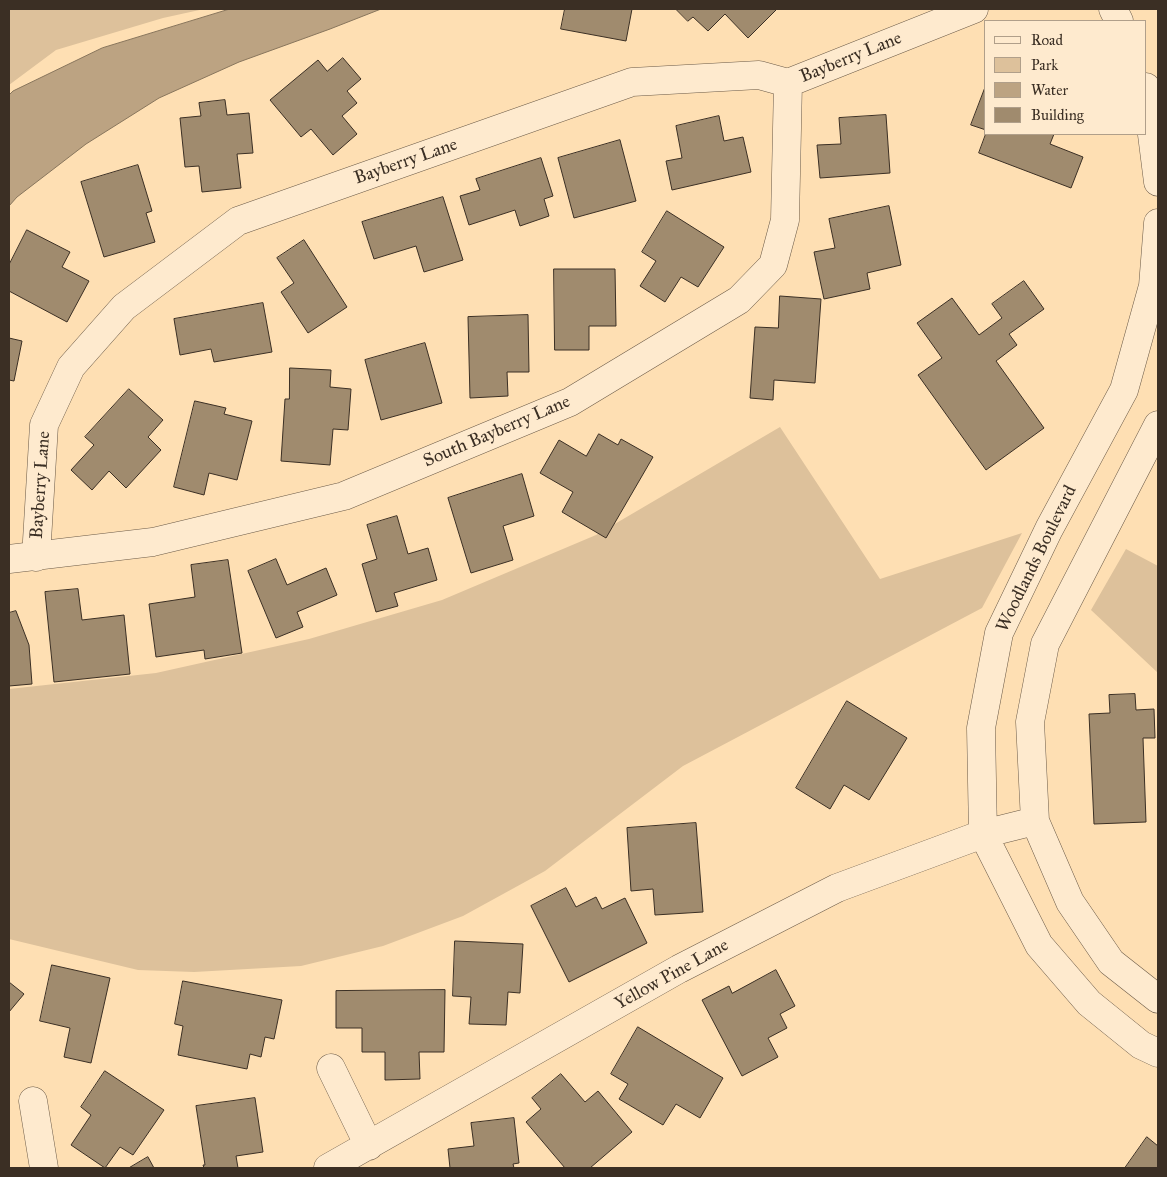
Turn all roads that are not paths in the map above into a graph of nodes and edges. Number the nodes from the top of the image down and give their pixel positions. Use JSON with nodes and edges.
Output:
{"nodes":[{"id":1,"x":974,"y":9,"type":"edge"},
{"id":2,"x":788,"y":83,"type":"junction"},
{"id":3,"x":1147,"y":96,"type":"edge"},
{"id":4,"x":1158,"y":182,"type":"edge"},
{"id":5,"x":1158,"y":223,"type":"edge"},
{"id":6,"x":1158,"y":425,"type":"edge"},
{"id":7,"x":36,"y":557,"type":"junction"},
{"id":8,"x":9,"y":559,"type":"edge"},
{"id":9,"x":1035,"y":821,"type":"junction"},
{"id":10,"x":983,"y":834,"type":"junction"},
{"id":11,"x":1158,"y":999,"type":"edge"},
{"id":12,"x":1158,"y":1053,"type":"edge"},
{"id":13,"x":332,"y":1068,"type":"dead end"},
{"id":14,"x":33,"y":1101,"type":"dead end"},
{"id":15,"x":368,"y":1146,"type":"junction"},
{"id":16,"x":44,"y":1168,"type":"edge"},
{"id":17,"x":328,"y":1168,"type":"edge"}],
"edges":[{"from":1,"to":2,"type":"street","name":"Bayberry Lane"},
{"from":2,"to":7,"type":"street","name":"South Bayberry Lane"},
{"from":2,"to":7,"type":"street","name":"Bayberry Lane"},
{"from":3,"to":4,"type":"street"},
{"from":5,"to":10,"type":"street","name":"Woodlands Boulevard"},
{"from":6,"to":9,"type":"street"},
{"from":7,"to":8,"type":"street","name":"South Bayberry Lane"},
{"from":9,"to":10,"type":"street","name":"Yellow Pine Lane"},
{"from":9,"to":11,"type":"street"},
{"from":10,"to":12,"type":"street","name":"Woodlands Boulevard"},
{"from":10,"to":15,"type":"street","name":"Yellow Pine Lane"},
{"from":13,"to":15,"type":"street"},
{"from":14,"to":16,"type":"street"},
{"from":15,"to":17,"type":"street","name":"Yellow Pine Lane"}]}
